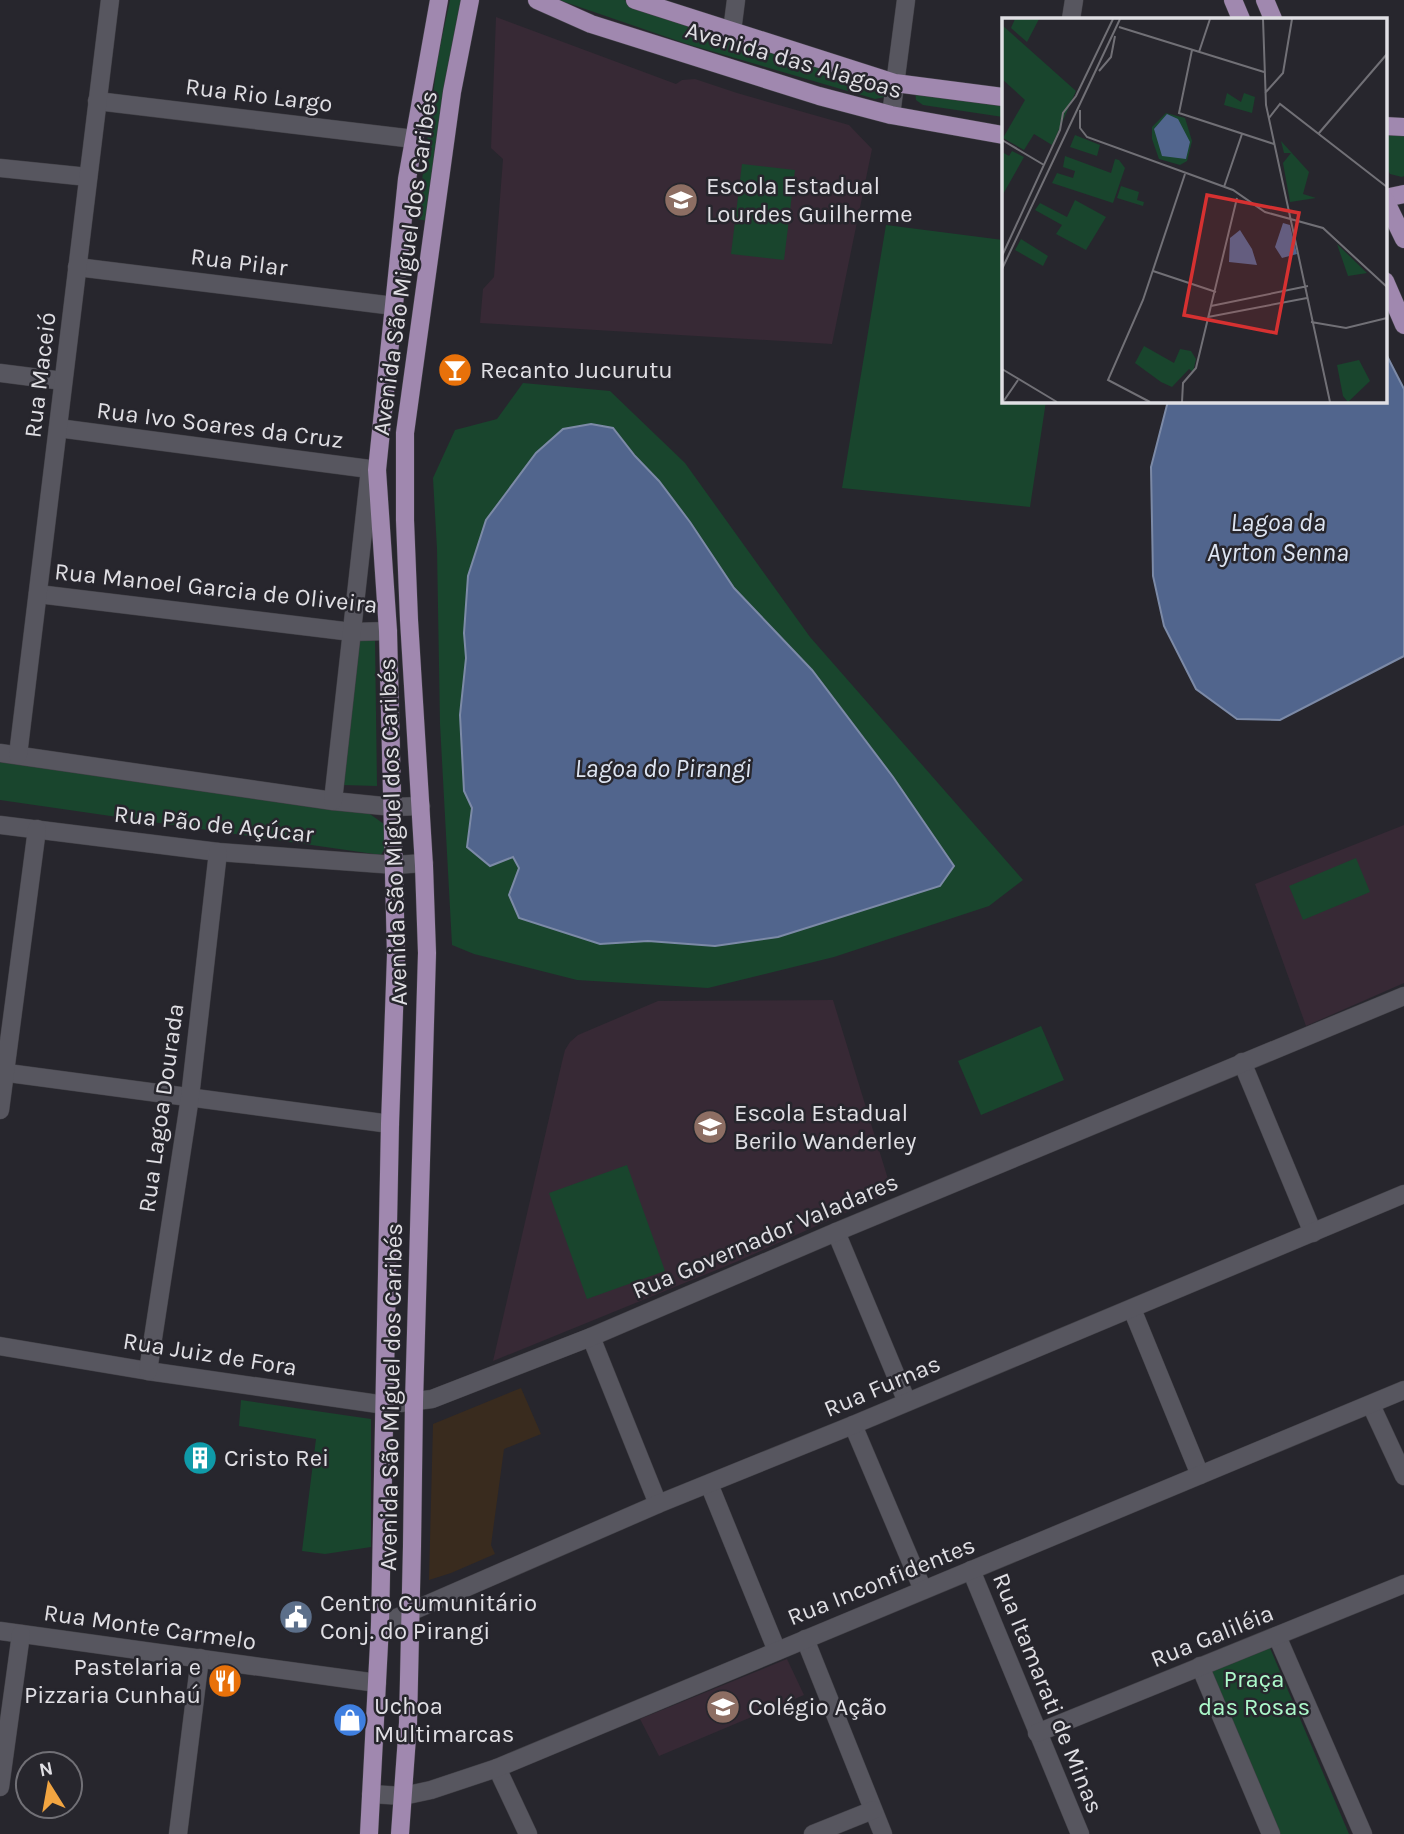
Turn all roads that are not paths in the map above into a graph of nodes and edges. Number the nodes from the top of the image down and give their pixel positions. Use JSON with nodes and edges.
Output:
{"nodes":[{"id":1,"x":110,"y":0,"type":"edge"},
{"id":2,"x":439,"y":0,"type":"edge"},
{"id":3,"x":470,"y":0,"type":"edge"},
{"id":4,"x":537,"y":0,"type":"edge"},
{"id":5,"x":635,"y":0,"type":"edge"},
{"id":6,"x":736,"y":0,"type":"edge"},
{"id":7,"x":906,"y":0,"type":"edge"},
{"id":8,"x":1074,"y":0,"type":"edge"},
{"id":9,"x":1233,"y":0,"type":"edge"},
{"id":10,"x":1265,"y":0,"type":"edge"},
{"id":11,"x":1071,"y":18,"type":"edge"},
{"id":12,"x":1241,"y":18,"type":"edge"},
{"id":13,"x":1273,"y":18,"type":"edge"},
{"id":14,"x":732,"y":31,"type":"junction"},
{"id":15,"x":895,"y":83,"type":"junction"},
{"id":16,"x":1002,"y":97,"type":"edge"},
{"id":17,"x":97,"y":101,"type":"junction"},
{"id":18,"x":891,"y":115,"type":"junction"},
{"id":19,"x":1386,"y":126,"type":"edge"},
{"id":20,"x":1404,"y":127,"type":"edge"},
{"id":21,"x":1002,"y":135,"type":"edge"},
{"id":22,"x":414,"y":139,"type":"junction"},
{"id":23,"x":0,"y":168,"type":"edge"},
{"id":24,"x":88,"y":177,"type":"junction"},
{"id":25,"x":1404,"y":194,"type":"edge"},
{"id":26,"x":1386,"y":199,"type":"edge"},
{"id":27,"x":1386,"y":201,"type":"edge"},
{"id":28,"x":403,"y":222,"type":"junction"},
{"id":29,"x":434,"y":227,"type":"junction"},
{"id":30,"x":1404,"y":239,"type":"edge"},
{"id":31,"x":78,"y":267,"type":"junction"},
{"id":32,"x":1386,"y":283,"type":"edge"},
{"id":33,"x":394,"y":306,"type":"junction"},
{"id":34,"x":1404,"y":325,"type":"edge"},
{"id":35,"x":0,"y":373,"type":"edge"},
{"id":36,"x":63,"y":381,"type":"junction"},
{"id":37,"x":58,"y":428,"type":"junction"},
{"id":38,"x":373,"y":470,"type":"junction"},
{"id":39,"x":38,"y":594,"type":"junction"},
{"id":40,"x":388,"y":631,"type":"junction"},
{"id":41,"x":352,"y":632,"type":"junction"},
{"id":42,"x":9,"y":754,"type":"edge"},
{"id":43,"x":333,"y":801,"type":"junction"},
{"id":44,"x":421,"y":806,"type":"junction"},
{"id":45,"x":393,"y":807,"type":"junction"},
{"id":46,"x":0,"y":825,"type":"edge"},
{"id":47,"x":37,"y":829,"type":"junction"},
{"id":48,"x":218,"y":852,"type":"junction"},
{"id":49,"x":424,"y":863,"type":"junction"},
{"id":50,"x":395,"y":865,"type":"junction"},
{"id":51,"x":1404,"y":996,"type":"edge"},
{"id":52,"x":1242,"y":1062,"type":"junction"},
{"id":53,"x":3,"y":1072,"type":"edge"},
{"id":54,"x":190,"y":1097,"type":"junction"},
{"id":55,"x":0,"y":1110,"type":"edge"},
{"id":56,"x":390,"y":1124,"type":"junction"},
{"id":57,"x":1404,"y":1194,"type":"edge"},
{"id":58,"x":836,"y":1232,"type":"junction"},
{"id":59,"x":1313,"y":1233,"type":"junction"},
{"id":60,"x":1132,"y":1309,"type":"junction"},
{"id":61,"x":591,"y":1337,"type":"junction"},
{"id":62,"x":0,"y":1346,"type":"edge"},
{"id":63,"x":148,"y":1371,"type":"junction"},
{"id":64,"x":1404,"y":1390,"type":"edge"},
{"id":65,"x":414,"y":1402,"type":"junction"},
{"id":66,"x":908,"y":1402,"type":"junction"},
{"id":67,"x":385,"y":1405,"type":"junction"},
{"id":68,"x":1371,"y":1405,"type":"junction"},
{"id":69,"x":853,"y":1425,"type":"junction"},
{"id":70,"x":1200,"y":1475,"type":"junction"},
{"id":71,"x":1404,"y":1476,"type":"edge"},
{"id":72,"x":709,"y":1484,"type":"junction"},
{"id":73,"x":658,"y":1504,"type":"junction"},
{"id":74,"x":971,"y":1570,"type":"junction"},
{"id":75,"x":1404,"y":1584,"type":"edge"},
{"id":76,"x":923,"y":1590,"type":"junction"},
{"id":77,"x":410,"y":1612,"type":"junction"},
{"id":78,"x":380,"y":1625,"type":"junction"},
{"id":79,"x":0,"y":1631,"type":"edge"},
{"id":80,"x":21,"y":1634,"type":"junction"},
{"id":81,"x":1277,"y":1636,"type":"junction"},
{"id":82,"x":805,"y":1639,"type":"junction"},
{"id":83,"x":777,"y":1651,"type":"junction"},
{"id":84,"x":200,"y":1658,"type":"junction"},
{"id":85,"x":1200,"y":1666,"type":"junction"},
{"id":86,"x":377,"y":1683,"type":"junction"},
{"id":87,"x":1037,"y":1733,"type":"junction"},
{"id":88,"x":498,"y":1768,"type":"junction"},
{"id":89,"x":0,"y":1787,"type":"edge"},
{"id":90,"x":371,"y":1794,"type":"junction"},
{"id":91,"x":403,"y":1796,"type":"junction"},
{"id":92,"x":873,"y":1810,"type":"junction"},
{"id":93,"x":178,"y":1834,"type":"edge"},
{"id":94,"x":369,"y":1834,"type":"edge"},
{"id":95,"x":400,"y":1834,"type":"edge"},
{"id":96,"x":528,"y":1834,"type":"edge"},
{"id":97,"x":813,"y":1834,"type":"edge"},
{"id":98,"x":883,"y":1834,"type":"edge"},
{"id":99,"x":1080,"y":1834,"type":"edge"},
{"id":100,"x":1271,"y":1834,"type":"edge"},
{"id":101,"x":1363,"y":1834,"type":"edge"}],
"edges":[{"from":1,"to":17,"type":"street","name":"Rua Maceió"},
{"from":2,"to":22,"type":"main road","name":"Avenida São Miguel dos Caribés"},
{"from":3,"to":29,"type":"main road","name":"Avenida São Miguel dos Caribés"},
{"from":4,"to":18,"type":"main road","name":"Avenida das Alagoas"},
{"from":5,"to":14,"type":"main road","name":"Avenida das Alagoas"},
{"from":6,"to":14,"type":"street"},
{"from":7,"to":15,"type":"street"},
{"from":8,"to":11,"type":"street"},
{"from":9,"to":12,"type":"main road"},
{"from":10,"to":13,"type":"main road"},
{"from":14,"to":15,"type":"main road","name":"Avenida das Alagoas"},
{"from":15,"to":16,"type":"main road","name":"Avenida das Alagoas"},
{"from":15,"to":18,"type":"street"},
{"from":17,"to":22,"type":"street","name":"Rua Rio Largo"},
{"from":17,"to":24,"type":"street","name":"Rua Maceió"},
{"from":18,"to":21,"type":"main road","name":"Avenida das Alagoas"},
{"from":19,"to":20,"type":"main road"},
{"from":22,"to":28,"type":"main road","name":"Avenida São Miguel dos Caribés"},
{"from":23,"to":24,"type":"street"},
{"from":24,"to":31,"type":"street","name":"Rua Maceió"},
{"from":25,"to":26,"type":"main road"},
{"from":27,"to":30,"type":"main road"},
{"from":28,"to":29,"type":"main road"},
{"from":28,"to":33,"type":"main road","name":"Avenida São Miguel dos Caribés"},
{"from":29,"to":44,"type":"main road","name":"Avenida São Miguel dos Caribés"},
{"from":31,"to":33,"type":"street","name":"Rua Pilar"},
{"from":31,"to":36,"type":"street","name":"Rua Maceió"},
{"from":32,"to":34,"type":"main road"},
{"from":33,"to":38,"type":"main road","name":"Avenida São Miguel dos Caribés"},
{"from":35,"to":36,"type":"street"},
{"from":36,"to":37,"type":"street","name":"Rua Maceió"},
{"from":37,"to":38,"type":"street","name":"Rua Ivo Soares da Cruz"},
{"from":37,"to":39,"type":"street","name":"Rua Maceió"},
{"from":38,"to":40,"type":"main road","name":"Avenida São Miguel dos Caribés"},
{"from":38,"to":41,"type":"street","name":"Avenida São Miguel dos Caribés"},
{"from":39,"to":41,"type":"street","name":"Rua Manoel Garcia de Oliveira"},
{"from":39,"to":42,"type":"street","name":"Rua Maceió"},
{"from":40,"to":41,"type":"street","name":"Rua Manoel Garcia de Oliveira"},
{"from":40,"to":45,"type":"main road","name":"Avenida São Miguel dos Caribés"},
{"from":41,"to":43,"type":"street","name":"Avenida São Miguel dos Caribés"},
{"from":42,"to":43,"type":"street","name":"Rua Pão de Açúcar"},
{"from":43,"to":45,"type":"street","name":"Rua Pão de Açúcar"},
{"from":44,"to":45,"type":"street","name":"Rua Pão de Açúcar"},
{"from":44,"to":49,"type":"main road","name":"Avenida São Miguel dos Caribés"},
{"from":45,"to":50,"type":"main road","name":"Avenida São Miguel dos Caribés"},
{"from":46,"to":47,"type":"street","name":"Rua Pão de Açúcar"},
{"from":47,"to":48,"type":"street","name":"Rua Pão de Açúcar"},
{"from":47,"to":53,"type":"street"},
{"from":48,"to":50,"type":"street","name":"Rua Pão de Açúcar"},
{"from":48,"to":54,"type":"street","name":"Rua Lagoa Dourada"},
{"from":49,"to":50,"type":"street","name":"Rua Pão de Açúcar"},
{"from":49,"to":65,"type":"main road","name":"Avenida São Miguel dos Caribés"},
{"from":50,"to":56,"type":"main road","name":"Avenida São Miguel dos Caribés"},
{"from":51,"to":52,"type":"street","name":"Rua Governador Valadares"},
{"from":52,"to":58,"type":"street","name":"Rua Governador Valadares"},
{"from":52,"to":59,"type":"street"},
{"from":53,"to":54,"type":"street"},
{"from":53,"to":55,"type":"street"},
{"from":54,"to":56,"type":"street"},
{"from":54,"to":63,"type":"street","name":"Rua Lagoa Dourada"},
{"from":56,"to":67,"type":"main road","name":"Avenida São Miguel dos Caribés"},
{"from":57,"to":59,"type":"street","name":"Rua Furnas"},
{"from":58,"to":61,"type":"street","name":"Rua Governador Valadares"},
{"from":58,"to":66,"type":"street"},
{"from":59,"to":60,"type":"street","name":"Rua Furnas"},
{"from":60,"to":66,"type":"street","name":"Rua Furnas"},
{"from":60,"to":70,"type":"street"},
{"from":61,"to":65,"type":"street","name":"Rua Governador Valadares"},
{"from":61,"to":73,"type":"street"},
{"from":62,"to":63,"type":"street","name":"Rua Juiz de Fora"},
{"from":63,"to":67,"type":"street","name":"Rua Juiz de Fora"},
{"from":64,"to":68,"type":"street","name":"Rua Inconfidentes"},
{"from":65,"to":67,"type":"street","name":"Rua Juiz de Fora"},
{"from":65,"to":77,"type":"main road","name":"Avenida São Miguel dos Caribés"},
{"from":66,"to":69,"type":"street","name":"Rua Furnas"},
{"from":67,"to":78,"type":"main road","name":"Avenida São Miguel dos Caribés"},
{"from":68,"to":70,"type":"street","name":"Rua Inconfidentes"},
{"from":68,"to":71,"type":"street"},
{"from":69,"to":72,"type":"street","name":"Rua Furnas"},
{"from":69,"to":76,"type":"street"},
{"from":70,"to":74,"type":"street","name":"Rua Inconfidentes"},
{"from":72,"to":73,"type":"street","name":"Rua Furnas"},
{"from":72,"to":83,"type":"street"},
{"from":73,"to":77,"type":"street","name":"Rua Furnas"},
{"from":74,"to":76,"type":"street","name":"Rua Inconfidentes"},
{"from":74,"to":87,"type":"street","name":"Rua Itamarati de Minas"},
{"from":75,"to":81,"type":"street","name":"Rua Galiléia"},
{"from":76,"to":82,"type":"street","name":"Rua Inconfidentes"},
{"from":77,"to":78,"type":"street","name":"Rua Furnas"},
{"from":77,"to":91,"type":"main road","name":"Avenida São Miguel dos Caribés"},
{"from":78,"to":86,"type":"main road","name":"Avenida São Miguel dos Caribés"},
{"from":79,"to":80,"type":"street","name":"Rua Monte Carmelo"},
{"from":80,"to":84,"type":"street","name":"Rua Monte Carmelo"},
{"from":80,"to":89,"type":"street"},
{"from":81,"to":85,"type":"street","name":"Rua Galiléia"},
{"from":81,"to":101,"type":"street"},
{"from":82,"to":83,"type":"street","name":"Rua Inconfidentes"},
{"from":82,"to":92,"type":"street"},
{"from":83,"to":88,"type":"street","name":"Rua Inconfidentes"},
{"from":84,"to":86,"type":"street","name":"Rua Monte Carmelo"},
{"from":84,"to":93,"type":"street"},
{"from":85,"to":87,"type":"street","name":"Rua Galiléia"},
{"from":85,"to":100,"type":"street"},
{"from":86,"to":90,"type":"main road","name":"Avenida São Miguel dos Caribés"},
{"from":87,"to":99,"type":"street","name":"Rua Itamarati de Minas"},
{"from":88,"to":91,"type":"street","name":"Rua Inconfidentes"},
{"from":88,"to":96,"type":"street"},
{"from":90,"to":91,"type":"street","name":"Rua Inconfidentes"},
{"from":90,"to":94,"type":"main road","name":"Avenida São Miguel dos Caribés"},
{"from":91,"to":95,"type":"main road","name":"Avenida São Miguel dos Caribés"},
{"from":92,"to":97,"type":"street"},
{"from":92,"to":98,"type":"street"}]}
